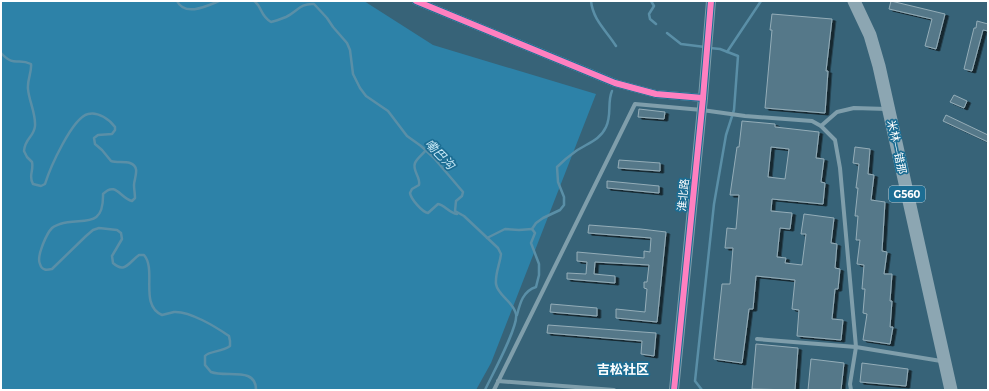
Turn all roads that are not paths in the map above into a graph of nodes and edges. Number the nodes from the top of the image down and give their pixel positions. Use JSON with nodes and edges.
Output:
{"nodes":[{"id":1,"x":416,"y":1,"type":"edge"},
{"id":2,"x":711,"y":1,"type":"edge"},
{"id":3,"x":854,"y":1,"type":"edge"},
{"id":4,"x":703,"y":98,"type":"junction"},
{"id":5,"x":888,"y":109,"type":"junction"},
{"id":6,"x":702,"y":110,"type":"junction"},
{"id":7,"x":822,"y":126,"type":"junction"},
{"id":8,"x":757,"y":339,"type":"dead end"},
{"id":9,"x":856,"y":348,"type":"junction"},
{"id":10,"x":944,"y":361,"type":"junction"},
{"id":11,"x":498,"y":381,"type":"junction"},
{"id":12,"x":494,"y":390,"type":"edge"},
{"id":13,"x":614,"y":390,"type":"edge"},
{"id":14,"x":674,"y":390,"type":"edge"},
{"id":15,"x":851,"y":390,"type":"edge"},
{"id":16,"x":951,"y":390,"type":"edge"}],
"edges":[{"from":1,"to":4,"type":"street"},
{"from":2,"to":4,"type":"street","name":"淮北路"},
{"from":3,"to":5,"type":"highway","name":"米林—错那","number":"G560"},
{"from":4,"to":6,"type":"street","name":"淮北路"},
{"from":5,"to":7,"type":"lane"},
{"from":5,"to":10,"type":"highway","name":"米林—错那","number":"G560"},
{"from":6,"to":7,"type":"lane"},
{"from":6,"to":11,"type":"lane"},
{"from":6,"to":14,"type":"street","name":"淮北路"},
{"from":7,"to":9,"type":"lane"},
{"from":8,"to":9,"type":"lane"},
{"from":9,"to":10,"type":"lane"},
{"from":9,"to":15,"type":"lane"},
{"from":10,"to":16,"type":"highway","name":"米林—错那","number":"G560"},
{"from":11,"to":12,"type":"lane"},
{"from":11,"to":13,"type":"lane"}]}
